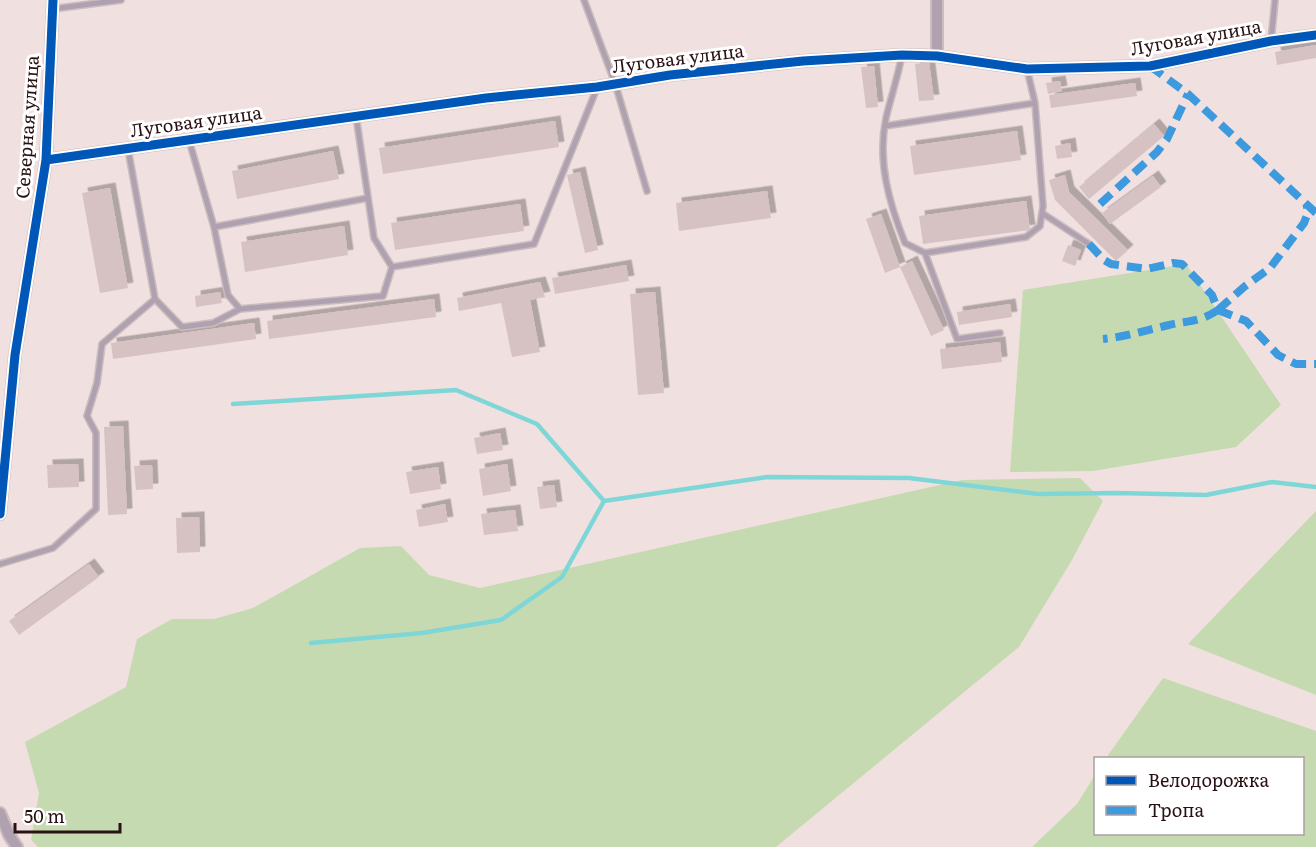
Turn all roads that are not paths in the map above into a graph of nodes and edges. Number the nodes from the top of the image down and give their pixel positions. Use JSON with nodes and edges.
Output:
{"nodes":[{"id":1,"x":120,"y":0,"type":"edge"},
{"id":2,"x":584,"y":0,"type":"edge"},
{"id":3,"x":937,"y":0,"type":"edge"},
{"id":4,"x":1275,"y":0,"type":"edge"},
{"id":5,"x":52,"y":5,"type":"edge"},
{"id":6,"x":1316,"y":35,"type":"edge"},
{"id":7,"x":1271,"y":41,"type":"junction"},
{"id":8,"x":902,"y":55,"type":"junction"},
{"id":9,"x":937,"y":56,"type":"junction"},
{"id":10,"x":1027,"y":69,"type":"junction"},
{"id":11,"x":615,"y":83,"type":"junction"},
{"id":12,"x":597,"y":87,"type":"junction"},
{"id":13,"x":1035,"y":103,"type":"junction"},
{"id":14,"x":356,"y":116,"type":"junction"},
{"id":15,"x":885,"y":126,"type":"junction"},
{"id":16,"x":189,"y":140,"type":"junction"},
{"id":17,"x":128,"y":148,"type":"junction"},
{"id":18,"x":46,"y":160,"type":"junction"},
{"id":19,"x":647,"y":191,"type":"dead end"},
{"id":20,"x":368,"y":198,"type":"junction"},
{"id":21,"x":1042,"y":213,"type":"junction"},
{"id":22,"x":214,"y":227,"type":"junction"},
{"id":23,"x":1089,"y":244,"type":"dead end"},
{"id":24,"x":925,"y":253,"type":"junction"},
{"id":25,"x":392,"y":267,"type":"junction"},
{"id":26,"x":155,"y":299,"type":"junction"},
{"id":27,"x":240,"y":309,"type":"junction"},
{"id":28,"x":1000,"y":333,"type":"dead end"},
{"id":29,"x":1,"y":507,"type":"edge"},
{"id":30,"x":0,"y":514,"type":"edge"},
{"id":31,"x":0,"y":564,"type":"edge"},
{"id":32,"x":0,"y":813,"type":"edge"},
{"id":33,"x":17,"y":847,"type":"edge"}],
"edges":[{"from":1,"to":5,"type":"lane"},
{"from":2,"to":11,"type":"lane"},
{"from":3,"to":9,"type":"street"},
{"from":4,"to":7,"type":"lane"},
{"from":5,"to":18,"type":"street","name":"Северная улица"},
{"from":6,"to":7,"type":"street","name":"Луговая улица"},
{"from":7,"to":10,"type":"street","name":"Луговая улица"},
{"from":8,"to":9,"type":"street","name":"Луговая улица"},
{"from":8,"to":11,"type":"street","name":"Луговая улица"},
{"from":8,"to":15,"type":"lane"},
{"from":9,"to":10,"type":"street","name":"Луговая улица"},
{"from":10,"to":13,"type":"lane"},
{"from":11,"to":12,"type":"street","name":"Луговая улица"},
{"from":11,"to":19,"type":"lane"},
{"from":12,"to":14,"type":"street","name":"Луговая улица"},
{"from":12,"to":25,"type":"lane"},
{"from":13,"to":15,"type":"lane"},
{"from":13,"to":21,"type":"lane"},
{"from":14,"to":16,"type":"street","name":"Луговая улица"},
{"from":14,"to":20,"type":"lane"},
{"from":15,"to":24,"type":"lane"},
{"from":16,"to":17,"type":"street","name":"Луговая улица"},
{"from":16,"to":22,"type":"lane"},
{"from":17,"to":18,"type":"street","name":"Луговая улица"},
{"from":17,"to":26,"type":"lane"},
{"from":18,"to":29,"type":"street","name":"Северная улица"},
{"from":20,"to":22,"type":"lane"},
{"from":20,"to":25,"type":"lane"},
{"from":21,"to":23,"type":"lane"},
{"from":21,"to":24,"type":"lane"},
{"from":22,"to":27,"type":"lane"},
{"from":24,"to":28,"type":"lane"},
{"from":25,"to":27,"type":"lane"},
{"from":26,"to":27,"type":"lane"},
{"from":26,"to":31,"type":"lane"},
{"from":29,"to":30,"type":"street","name":"Северная улица"},
{"from":32,"to":33,"type":"street"}]}
